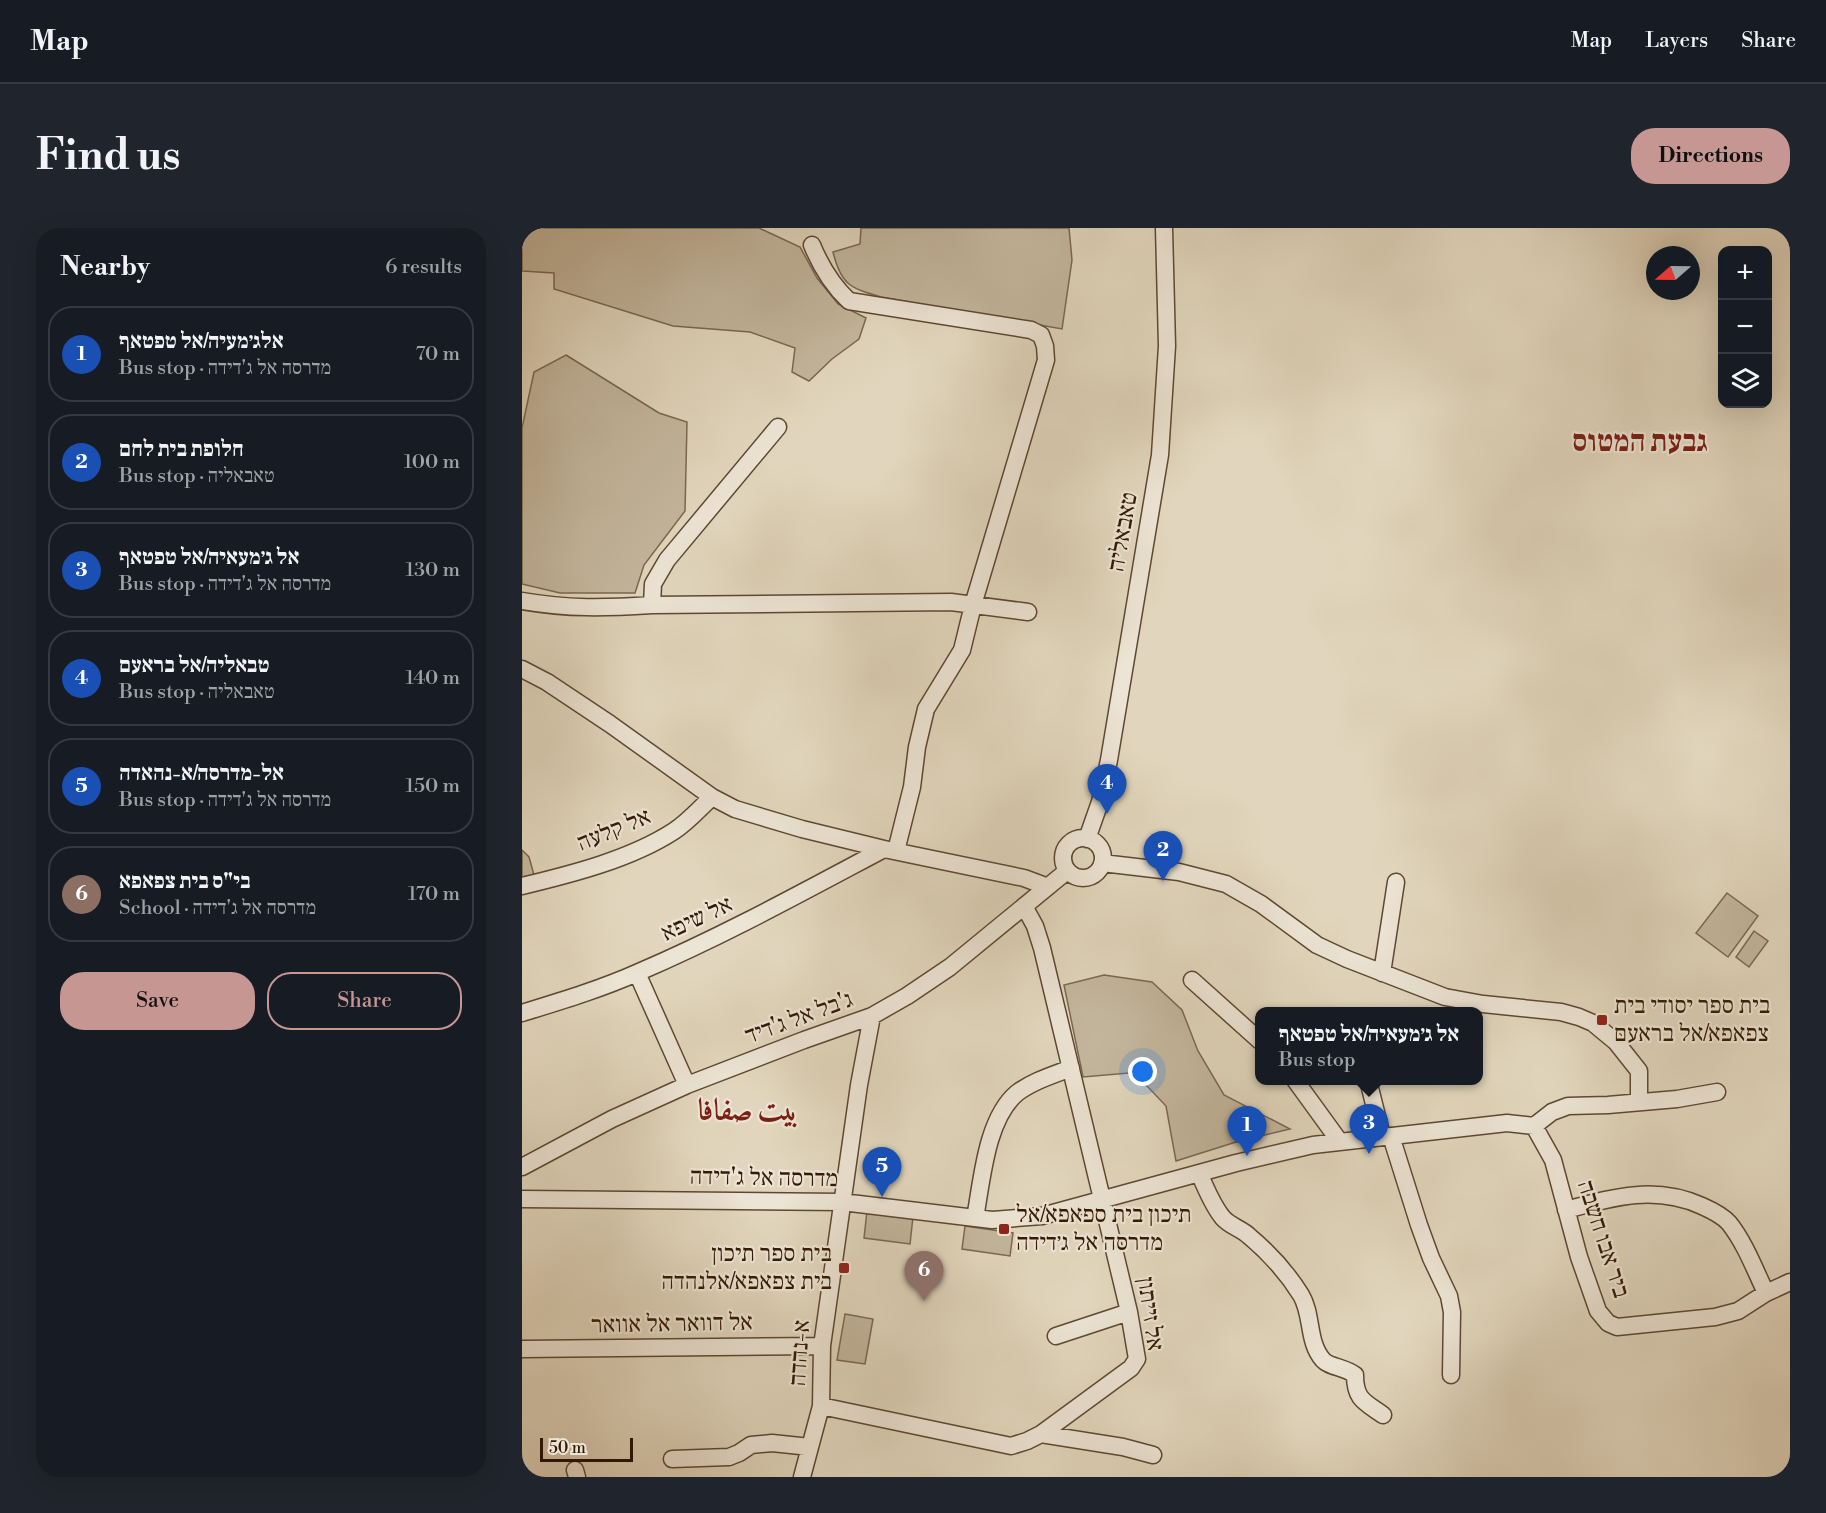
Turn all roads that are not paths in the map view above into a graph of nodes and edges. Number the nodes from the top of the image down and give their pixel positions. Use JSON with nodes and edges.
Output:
{"nodes":[{"id":1,"x":1164,"y":228,"type":"edge"},
{"id":2,"x":812,"y":245,"type":"dead end"},
{"id":3,"x":778,"y":427,"type":"dead end"},
{"id":4,"x":522,"y":601,"type":"edge"},
{"id":5,"x":652,"y":605,"type":"junction"},
{"id":6,"x":973,"y":605,"type":"junction"},
{"id":7,"x":1028,"y":612,"type":"dead end"},
{"id":8,"x":522,"y":669,"type":"edge"},
{"id":9,"x":712,"y":797,"type":"junction"},
{"id":10,"x":1087,"y":838,"type":"junction"},
{"id":11,"x":890,"y":850,"type":"junction"},
{"id":12,"x":1102,"y":863,"type":"junction"},
{"id":13,"x":1067,"y":871,"type":"junction"},
{"id":14,"x":1396,"y":882,"type":"dead end"},
{"id":15,"x":522,"y":886,"type":"edge"},
{"id":16,"x":1048,"y":887,"type":"junction"},
{"id":17,"x":1024,"y":906,"type":"junction"},
{"id":18,"x":637,"y":973,"type":"junction"},
{"id":19,"x":1382,"y":973,"type":"junction"},
{"id":20,"x":1192,"y":981,"type":"dead end"},
{"id":21,"x":522,"y":1013,"type":"edge"},
{"id":22,"x":872,"y":1016,"type":"junction"},
{"id":23,"x":1255,"y":1037,"type":"edge"},
{"id":24,"x":1071,"y":1068,"type":"junction"},
{"id":25,"x":687,"y":1085,"type":"junction"},
{"id":26,"x":1299,"y":1085,"type":"edge"},
{"id":27,"x":1370,"y":1085,"type":"edge"},
{"id":28,"x":1717,"y":1092,"type":"dead end"},
{"id":29,"x":1639,"y":1102,"type":"junction"},
{"id":30,"x":1534,"y":1126,"type":"junction"},
{"id":31,"x":1387,"y":1136,"type":"junction"},
{"id":32,"x":1340,"y":1142,"type":"junction"},
{"id":33,"x":522,"y":1167,"type":"edge"},
{"id":34,"x":1199,"y":1173,"type":"junction"},
{"id":35,"x":522,"y":1199,"type":"edge"},
{"id":36,"x":1103,"y":1199,"type":"junction"},
{"id":37,"x":842,"y":1202,"type":"junction"},
{"id":38,"x":1566,"y":1210,"type":"junction"},
{"id":39,"x":975,"y":1218,"type":"junction"},
{"id":40,"x":1790,"y":1281,"type":"edge"},
{"id":41,"x":1766,"y":1293,"type":"junction"},
{"id":42,"x":1129,"y":1312,"type":"junction"},
{"id":43,"x":1056,"y":1336,"type":"dead end"},
{"id":44,"x":822,"y":1346,"type":"junction"},
{"id":45,"x":522,"y":1349,"type":"edge"},
{"id":46,"x":1451,"y":1375,"type":"dead end"},
{"id":47,"x":821,"y":1406,"type":"junction"},
{"id":48,"x":1383,"y":1415,"type":"dead end"},
{"id":49,"x":1041,"y":1434,"type":"junction"},
{"id":50,"x":810,"y":1447,"type":"junction"},
{"id":51,"x":1153,"y":1455,"type":"dead end"},
{"id":52,"x":672,"y":1459,"type":"dead end"},
{"id":53,"x":802,"y":1477,"type":"edge"}],
"edges":[{"from":1,"to":10,"type":"street","name":"טאבאליה"},
{"from":2,"to":6,"type":"street"},
{"from":3,"to":5,"type":"street"},
{"from":4,"to":5,"type":"street"},
{"from":5,"to":6,"type":"street"},
{"from":6,"to":7,"type":"street"},
{"from":6,"to":11,"type":"street"},
{"from":8,"to":9,"type":"street"},
{"from":9,"to":11,"type":"street"},
{"from":9,"to":15,"type":"street","name":"אל קלעה"},
{"from":10,"to":12,"type":"street"},
{"from":10,"to":13,"type":"street"},
{"from":11,"to":16,"type":"street"},
{"from":11,"to":18,"type":"street","name":"אל שיפא"},
{"from":12,"to":13,"type":"street"},
{"from":12,"to":19,"type":"street"},
{"from":13,"to":16,"type":"street","name":"ג'בל אל ג'דיד"},
{"from":14,"to":19,"type":"street"},
{"from":16,"to":17,"type":"street","name":"ג'בל אל ג'דיד"},
{"from":17,"to":22,"type":"street","name":"ג'בל אל ג'דיד"},
{"from":17,"to":24,"type":"street","name":"אל זייתון"},
{"from":18,"to":21,"type":"street","name":"אל שיפא"},
{"from":18,"to":25,"type":"street"},
{"from":19,"to":29,"type":"street"},
{"from":20,"to":23,"type":"street"},
{"from":22,"to":25,"type":"street","name":"ג'בל אל ג'דיד"},
{"from":22,"to":37,"type":"street","name":"א-נהדה"},
{"from":24,"to":36,"type":"street","name":"אל זייתון"},
{"from":24,"to":39,"type":"street"},
{"from":25,"to":33,"type":"street","name":"ג'בל אל ג'דיד"},
{"from":26,"to":32,"type":"street"},
{"from":27,"to":31,"type":"street"},
{"from":28,"to":29,"type":"street"},
{"from":29,"to":30,"type":"street"},
{"from":30,"to":31,"type":"street","name":"מדרסה אל ג'דידה"},
{"from":30,"to":38,"type":"street","name":"ביר אבו חשבה"},
{"from":31,"to":32,"type":"street","name":"מדרסה אל ג'דידה"},
{"from":31,"to":46,"type":"street"},
{"from":32,"to":34,"type":"street","name":"מדרסה אל ג'דידה"},
{"from":34,"to":36,"type":"street","name":"מדרסה אל ג'דידה"},
{"from":34,"to":48,"type":"street"},
{"from":35,"to":37,"type":"street","name":"מדרסה אל ג'דידה"},
{"from":36,"to":39,"type":"street","name":"מדרסה אל ג'דידה"},
{"from":36,"to":42,"type":"street","name":"אל זייתון"},
{"from":37,"to":39,"type":"street","name":"מדרסה אל ג'דידה"},
{"from":37,"to":44,"type":"street","name":"א-נהדה"},
{"from":38,"to":41,"type":"street"},
{"from":38,"to":41,"type":"street","name":"ביר אבו חשבה"},
{"from":40,"to":41,"type":"street","name":"ביר אבו חשבה"},
{"from":42,"to":43,"type":"street"},
{"from":42,"to":49,"type":"street","name":"אל זייתון"},
{"from":44,"to":45,"type":"street","name":"אל דוואר אל אוואר"},
{"from":44,"to":47,"type":"street","name":"א-נהדה"},
{"from":47,"to":49,"type":"street","name":"אל זייתון"},
{"from":47,"to":50,"type":"street","name":"א-נהדה"},
{"from":49,"to":51,"type":"street"},
{"from":50,"to":52,"type":"street"},
{"from":50,"to":53,"type":"street","name":"א-נהדה"}]}
